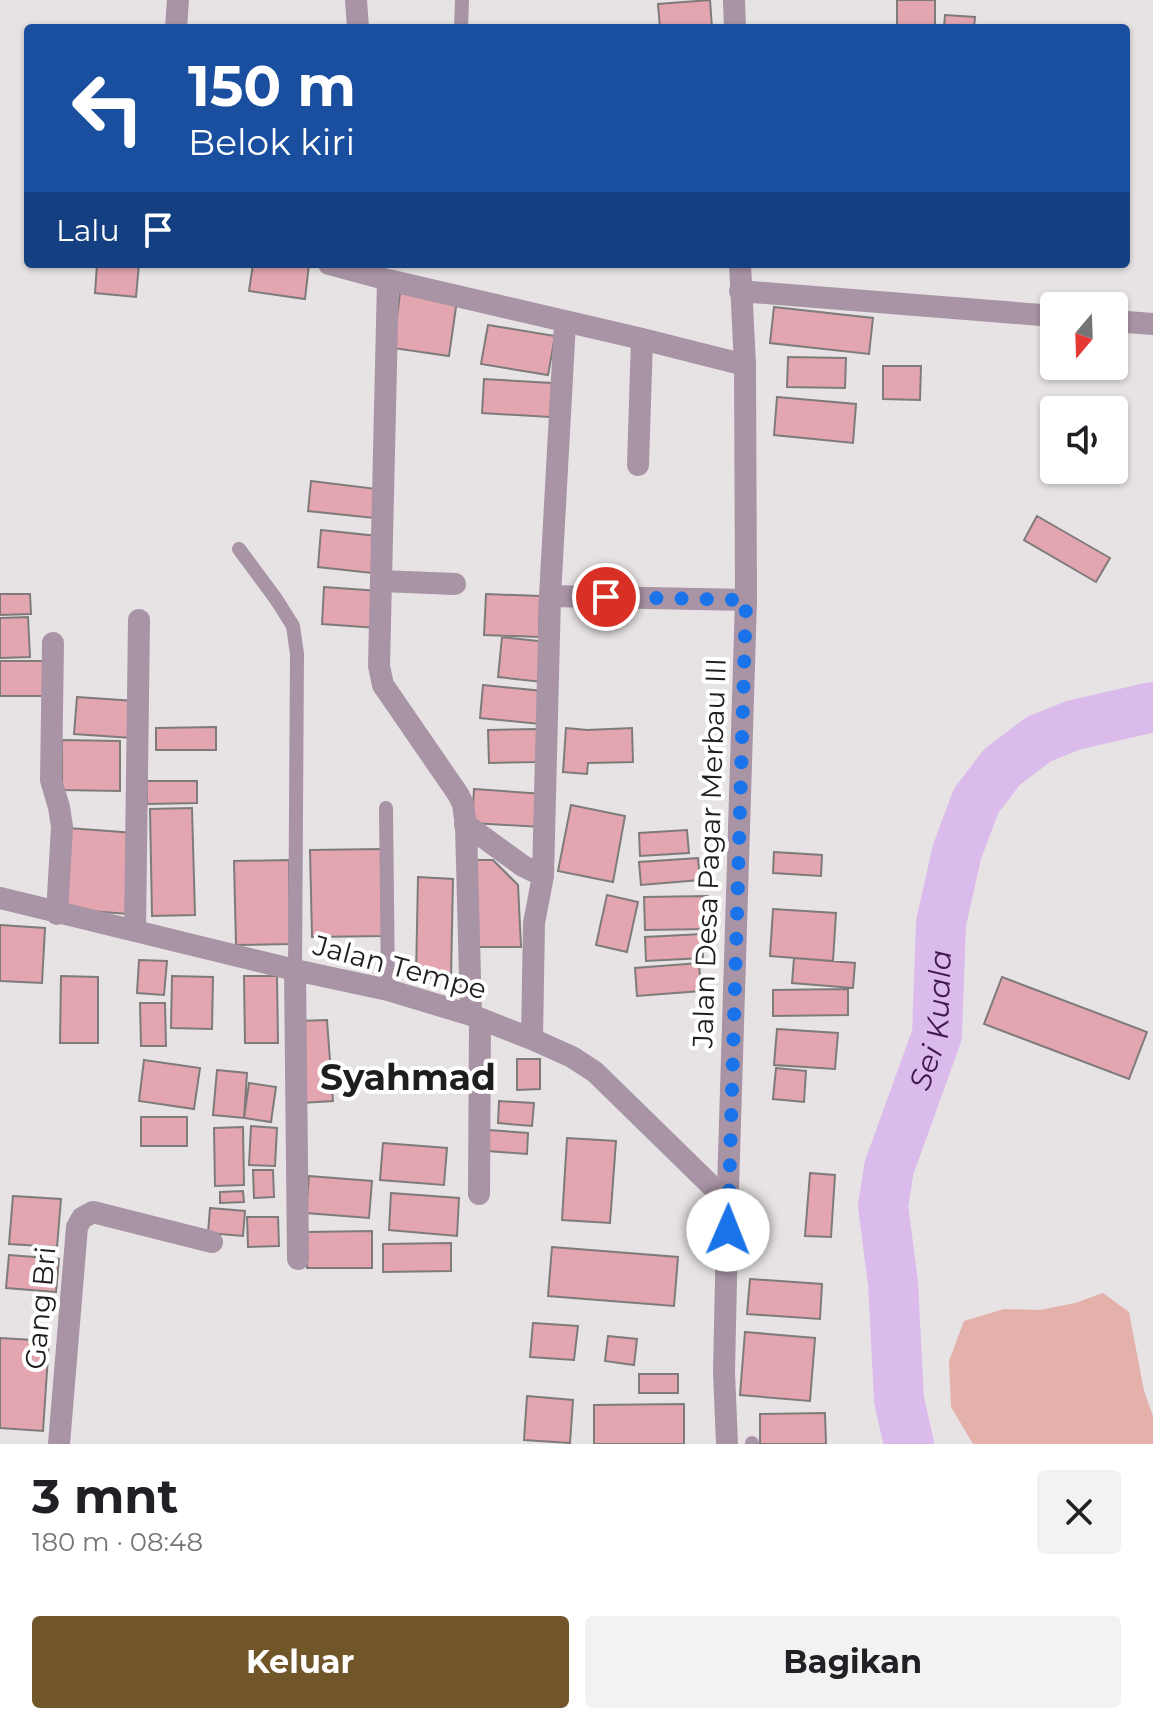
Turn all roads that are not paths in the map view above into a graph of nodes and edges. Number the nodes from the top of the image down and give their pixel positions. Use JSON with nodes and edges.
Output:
{"nodes":[{"id":1,"x":178,"y":0,"type":"edge"},
{"id":2,"x":356,"y":0,"type":"edge"},
{"id":3,"x":462,"y":0,"type":"edge"},
{"id":4,"x":734,"y":0,"type":"edge"},
{"id":5,"x":176,"y":24,"type":"edge"},
{"id":6,"x":358,"y":24,"type":"edge"},
{"id":7,"x":461,"y":24,"type":"edge"},
{"id":8,"x":735,"y":24,"type":"edge"},
{"id":9,"x":344,"y":268,"type":"edge"},
{"id":10,"x":740,"y":268,"type":"edge"},
{"id":11,"x":388,"y":280,"type":"junction"},
{"id":12,"x":740,"y":291,"type":"junction"},
{"id":13,"x":1040,"y":315,"type":"edge"},
{"id":14,"x":1128,"y":322,"type":"edge"},
{"id":15,"x":565,"y":323,"type":"junction"},
{"id":16,"x":1153,"y":324,"type":"edge"},
{"id":17,"x":642,"y":339,"type":"junction"},
{"id":18,"x":745,"y":365,"type":"junction"},
{"id":19,"x":638,"y":465,"type":"dead end"},
{"id":20,"x":239,"y":549,"type":"dead end"},
{"id":21,"x":381,"y":581,"type":"junction"},
{"id":22,"x":455,"y":584,"type":"dead end"},
{"id":23,"x":550,"y":596,"type":"junction"},
{"id":24,"x":746,"y":600,"type":"junction"},
{"id":25,"x":139,"y":620,"type":"dead end"},
{"id":26,"x":53,"y":643,"type":"dead end"},
{"id":27,"x":386,"y":808,"type":"dead end"},
{"id":28,"x":466,"y":825,"type":"junction"},
{"id":29,"x":542,"y":885,"type":"junction"},
{"id":30,"x":0,"y":898,"type":"edge"},
{"id":31,"x":57,"y":914,"type":"junction"},
{"id":32,"x":135,"y":930,"type":"junction"},
{"id":33,"x":295,"y":970,"type":"junction"},
{"id":34,"x":388,"y":990,"type":"junction"},
{"id":35,"x":476,"y":1017,"type":"junction"},
{"id":36,"x":532,"y":1039,"type":"junction"},
{"id":37,"x":479,"y":1194,"type":"dead end"},
{"id":38,"x":728,"y":1195,"type":"junction"},
{"id":39,"x":212,"y":1242,"type":"dead end"},
{"id":40,"x":298,"y":1259,"type":"dead end"},
{"id":41,"x":59,"y":1444,"type":"edge"},
{"id":42,"x":727,"y":1444,"type":"edge"}],
"edges":[{"from":1,"to":5,"type":"street"},
{"from":2,"to":6,"type":"street"},
{"from":3,"to":7,"type":"lane"},
{"from":4,"to":8,"type":"street"},
{"from":9,"to":11,"type":"street"},
{"from":10,"to":12,"type":"street","name":"Jalan Desa Pagar Merbau III"},
{"from":11,"to":15,"type":"street"},
{"from":11,"to":21,"type":"street"},
{"from":12,"to":13,"type":"street"},
{"from":12,"to":18,"type":"street","name":"Jalan Desa Pagar Merbau III"},
{"from":14,"to":16,"type":"street"},
{"from":15,"to":17,"type":"street"},
{"from":15,"to":23,"type":"street"},
{"from":17,"to":18,"type":"street"},
{"from":17,"to":19,"type":"street"},
{"from":18,"to":24,"type":"street","name":"Jalan Desa Pagar Merbau III"},
{"from":20,"to":33,"type":"lane"},
{"from":21,"to":22,"type":"street"},
{"from":21,"to":28,"type":"street"},
{"from":23,"to":24,"type":"street"},
{"from":23,"to":29,"type":"street"},
{"from":24,"to":38,"type":"street","name":"Jalan Desa Pagar Merbau III"},
{"from":25,"to":32,"type":"street"},
{"from":26,"to":31,"type":"street"},
{"from":27,"to":34,"type":"lane"},
{"from":28,"to":29,"type":"street"},
{"from":28,"to":35,"type":"street"},
{"from":29,"to":36,"type":"street"},
{"from":30,"to":31,"type":"street","name":"Jalan Tempe"},
{"from":31,"to":32,"type":"street","name":"Jalan Tempe"},
{"from":32,"to":33,"type":"street","name":"Jalan Tempe"},
{"from":33,"to":34,"type":"street","name":"Jalan Tempe"},
{"from":33,"to":40,"type":"street"},
{"from":34,"to":35,"type":"street","name":"Jalan Tempe"},
{"from":35,"to":36,"type":"street","name":"Jalan Tempe"},
{"from":35,"to":37,"type":"street"},
{"from":36,"to":38,"type":"street","name":"Jalan Tempe"},
{"from":38,"to":42,"type":"street","name":"Jalan Desa Pagar Merbau III"},
{"from":39,"to":41,"type":"street","name":"Gang Bri"}]}
